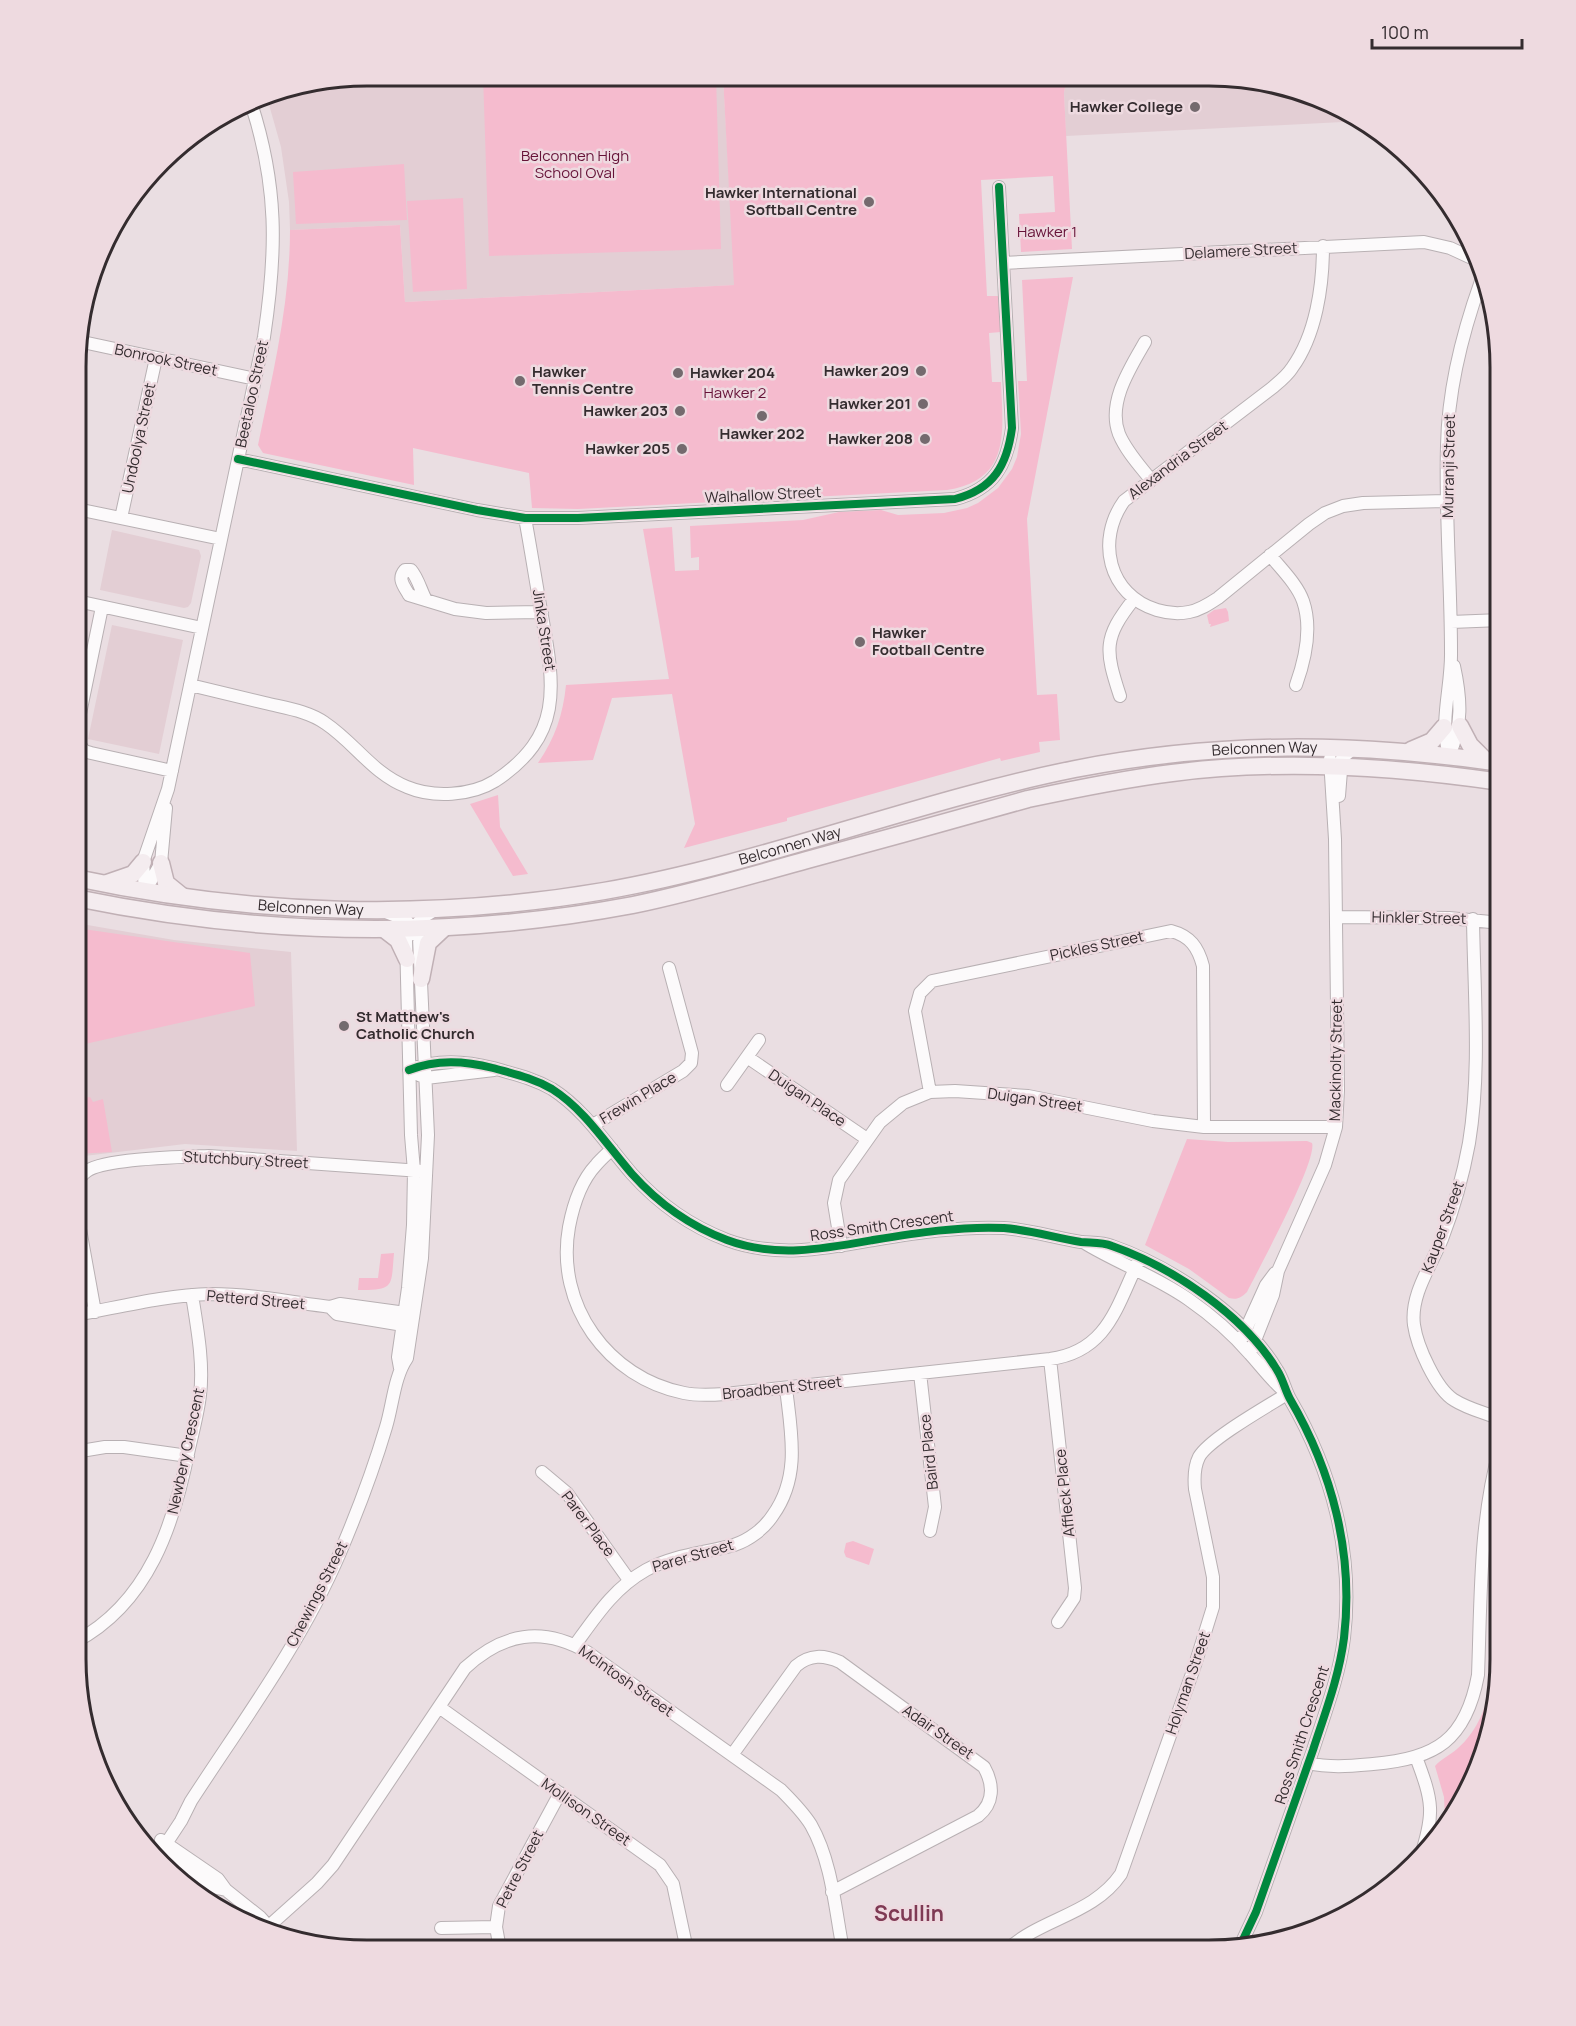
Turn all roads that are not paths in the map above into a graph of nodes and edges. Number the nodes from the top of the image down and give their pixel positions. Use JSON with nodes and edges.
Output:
{"nodes":[{"id":1,"x":254,"y":109,"type":"edge"},
{"id":2,"x":999,"y":187,"type":"dead end"},
{"id":3,"x":1323,"y":246,"type":"junction"},
{"id":4,"x":1468,"y":256,"type":"edge"},
{"id":5,"x":1003,"y":263,"type":"junction"},
{"id":6,"x":1479,"y":287,"type":"edge"},
{"id":7,"x":1145,"y":342,"type":"dead end"},
{"id":8,"x":87,"y":343,"type":"edge"},
{"id":9,"x":156,"y":358,"type":"junction"},
{"id":10,"x":255,"y":379,"type":"junction"},
{"id":11,"x":238,"y":459,"type":"junction"},
{"id":12,"x":1151,"y":480,"type":"junction"},
{"id":13,"x":1446,"y":501,"type":"junction"},
{"id":14,"x":85,"y":510,"type":"edge"},
{"id":15,"x":122,"y":518,"type":"junction"},
{"id":16,"x":525,"y":518,"type":"junction"},
{"id":17,"x":221,"y":539,"type":"junction"},
{"id":18,"x":1270,"y":555,"type":"junction"},
{"id":19,"x":1134,"y":599,"type":"junction"},
{"id":20,"x":426,"y":600,"type":"dead end"},
{"id":21,"x":85,"y":603,"type":"edge"},
{"id":22,"x":102,"y":607,"type":"junction"},
{"id":23,"x":542,"y":612,"type":"junction"},
{"id":24,"x":1490,"y":621,"type":"edge"},
{"id":25,"x":1450,"y":622,"type":"junction"},
{"id":26,"x":202,"y":628,"type":"junction"},
{"id":27,"x":1296,"y":684,"type":"dead end"},
{"id":28,"x":190,"y":685,"type":"junction"},
{"id":29,"x":85,"y":690,"type":"edge"},
{"id":30,"x":1120,"y":696,"type":"dead end"},
{"id":31,"x":1452,"y":727,"type":"junction"},
{"id":32,"x":1318,"y":747,"type":"junction"},
{"id":33,"x":1354,"y":748,"type":"junction"},
{"id":34,"x":85,"y":751,"type":"edge"},
{"id":35,"x":1407,"y":751,"type":"junction"},
{"id":36,"x":1449,"y":756,"type":"junction"},
{"id":37,"x":1490,"y":760,"type":"edge"},
{"id":38,"x":1490,"y":762,"type":"edge"},
{"id":39,"x":1336,"y":767,"type":"junction"},
{"id":40,"x":172,"y":771,"type":"junction"},
{"id":41,"x":1420,"y":771,"type":"junction"},
{"id":42,"x":1472,"y":777,"type":"junction"},
{"id":43,"x":1490,"y":780,"type":"edge"},
{"id":44,"x":1023,"y":781,"type":"junction"},
{"id":45,"x":168,"y":789,"type":"junction"},
{"id":46,"x":1028,"y":799,"type":"junction"},
{"id":47,"x":143,"y":862,"type":"junction"},
{"id":48,"x":161,"y":863,"type":"junction"},
{"id":49,"x":723,"y":864,"type":"junction"},
{"id":50,"x":85,"y":880,"type":"edge"},
{"id":51,"x":728,"y":882,"type":"junction"},
{"id":52,"x":103,"y":884,"type":"junction"},
{"id":53,"x":145,"y":891,"type":"junction"},
{"id":54,"x":183,"y":897,"type":"junction"},
{"id":55,"x":85,"y":900,"type":"edge"},
{"id":56,"x":110,"y":905,"type":"junction"},
{"id":57,"x":437,"y":908,"type":"junction"},
{"id":58,"x":377,"y":909,"type":"junction"},
{"id":59,"x":175,"y":916,"type":"junction"},
{"id":60,"x":1336,"y":917,"type":"junction"},
{"id":61,"x":1473,"y":919,"type":"junction"},
{"id":62,"x":1490,"y":921,"type":"edge"},
{"id":63,"x":413,"y":928,"type":"junction"},
{"id":64,"x":444,"y":928,"type":"junction"},
{"id":65,"x":385,"y":930,"type":"junction"},
{"id":66,"x":407,"y":959,"type":"junction"},
{"id":67,"x":669,"y":968,"type":"dead end"},
{"id":68,"x":421,"y":979,"type":"junction"},
{"id":69,"x":759,"y":1040,"type":"dead end"},
{"id":70,"x":747,"y":1057,"type":"junction"},
{"id":71,"x":425,"y":1064,"type":"junction"},
{"id":72,"x":410,"y":1070,"type":"junction"},
{"id":73,"x":498,"y":1070,"type":"junction"},
{"id":74,"x":426,"y":1078,"type":"junction"},
{"id":75,"x":727,"y":1085,"type":"dead end"},
{"id":76,"x":930,"y":1092,"type":"junction"},
{"id":77,"x":593,"y":1125,"type":"junction"},
{"id":78,"x":1204,"y":1127,"type":"junction"},
{"id":79,"x":1336,"y":1127,"type":"junction"},
{"id":80,"x":867,"y":1139,"type":"junction"},
{"id":81,"x":612,"y":1149,"type":"junction"},
{"id":82,"x":420,"y":1171,"type":"junction"},
{"id":83,"x":85,"y":1174,"type":"edge"},
{"id":84,"x":841,"y":1246,"type":"junction"},
{"id":85,"x":85,"y":1257,"type":"edge"},
{"id":86,"x":1138,"y":1263,"type":"junction"},
{"id":87,"x":1278,"y":1270,"type":"junction"},
{"id":88,"x":192,"y":1295,"type":"junction"},
{"id":89,"x":1256,"y":1307,"type":"junction"},
{"id":90,"x":1222,"y":1309,"type":"junction"},
{"id":91,"x":95,"y":1312,"type":"junction"},
{"id":92,"x":85,"y":1314,"type":"edge"},
{"id":93,"x":409,"y":1320,"type":"junction"},
{"id":94,"x":1247,"y":1338,"type":"junction"},
{"id":95,"x":1250,"y":1353,"type":"joint"},
{"id":96,"x":1050,"y":1359,"type":"junction"},
{"id":97,"x":920,"y":1373,"type":"junction"},
{"id":98,"x":786,"y":1388,"type":"junction"},
{"id":99,"x":1287,"y":1394,"type":"junction"},
{"id":100,"x":1490,"y":1415,"type":"edge"},
{"id":101,"x":85,"y":1450,"type":"edge"},
{"id":102,"x":188,"y":1456,"type":"junction"},
{"id":103,"x":542,"y":1472,"type":"dead end"},
{"id":104,"x":1490,"y":1492,"type":"edge"},
{"id":105,"x":930,"y":1531,"type":"dead end"},
{"id":106,"x":629,"y":1580,"type":"junction"},
{"id":107,"x":1058,"y":1622,"type":"dead end"},
{"id":108,"x":85,"y":1635,"type":"edge"},
{"id":109,"x":574,"y":1645,"type":"junction"},
{"id":110,"x":438,"y":1707,"type":"junction"},
{"id":111,"x":732,"y":1755,"type":"junction"},
{"id":112,"x":1416,"y":1757,"type":"junction"},
{"id":113,"x":1308,"y":1763,"type":"junction"},
{"id":114,"x":560,"y":1792,"type":"junction"},
{"id":115,"x":1426,"y":1839,"type":"edge"},
{"id":116,"x":158,"y":1849,"type":"edge"},
{"id":117,"x":161,"y":1851,"type":"edge"},
{"id":118,"x":832,"y":1892,"type":"junction"},
{"id":119,"x":263,"y":1921,"type":"edge"},
{"id":120,"x":271,"y":1924,"type":"edge"},
{"id":121,"x":496,"y":1927,"type":"junction"},
{"id":122,"x":441,"y":1928,"type":"dead end"},
{"id":123,"x":1244,"y":1938,"type":"edge"},
{"id":124,"x":499,"y":1941,"type":"edge"},
{"id":125,"x":685,"y":1941,"type":"edge"},
{"id":126,"x":841,"y":1941,"type":"edge"},
{"id":127,"x":1019,"y":1941,"type":"edge"}],
"edges":[{"from":1,"to":10,"type":"street","name":"Beetaloo Street"},
{"from":2,"to":5,"type":"street","name":"Walhallow Street"},
{"from":3,"to":4,"type":"street","name":"Delamere Street"},
{"from":3,"to":5,"type":"street","name":"Delamere Street"},
{"from":3,"to":12,"type":"street","name":"Alexandria Street"},
{"from":5,"to":16,"type":"street","name":"Walhallow Street"},
{"from":6,"to":13,"type":"street","name":"Murranji Street"},
{"from":7,"to":12,"type":"street"},
{"from":8,"to":9,"type":"street","name":"Bonrook Street"},
{"from":9,"to":10,"type":"street","name":"Bonrook Street"},
{"from":9,"to":15,"type":"street","name":"Undoolya Street"},
{"from":10,"to":11,"type":"street","name":"Beetaloo Street"},
{"from":11,"to":16,"type":"street","name":"Walhallow Street"},
{"from":11,"to":17,"type":"street","name":"Beetaloo Street"},
{"from":12,"to":19,"type":"street","name":"Alexandria Street"},
{"from":13,"to":18,"type":"street","name":"Alexandria Street"},
{"from":13,"to":25,"type":"street","name":"Murranji Street"},
{"from":14,"to":15,"type":"street"},
{"from":15,"to":17,"type":"street"},
{"from":16,"to":23,"type":"street","name":"Jinka Street"},
{"from":17,"to":26,"type":"street","name":"Beetaloo Street"},
{"from":18,"to":19,"type":"street","name":"Alexandria Street"},
{"from":18,"to":27,"type":"street"},
{"from":19,"to":30,"type":"street"},
{"from":20,"to":23,"type":"street"},
{"from":21,"to":22,"type":"street"},
{"from":22,"to":26,"type":"street"},
{"from":22,"to":29,"type":"street"},
{"from":23,"to":28,"type":"street","name":"Jinka Street"},
{"from":24,"to":25,"type":"street"},
{"from":25,"to":31,"type":"street","name":"Murranji Street"},
{"from":26,"to":28,"type":"street","name":"Beetaloo Street"},
{"from":28,"to":40,"type":"street","name":"Beetaloo Street"},
{"from":31,"to":35,"type":"main road"},
{"from":31,"to":36,"type":"street","name":"Murranji Street"},
{"from":31,"to":37,"type":"main road"},
{"from":32,"to":33,"type":"main road","name":"Belconnen Way"},
{"from":32,"to":39,"type":"street"},
{"from":32,"to":44,"type":"main road","name":"Belconnen Way"},
{"from":33,"to":35,"type":"main road","name":"Belconnen Way"},
{"from":33,"to":39,"type":"street","name":"Mackinolty Street"},
{"from":34,"to":40,"type":"street"},
{"from":35,"to":36,"type":"main road","name":"Belconnen Way"},
{"from":36,"to":38,"type":"main road","name":"Belconnen Way"},
{"from":36,"to":41,"type":"main road"},
{"from":36,"to":42,"type":"main road"},
{"from":39,"to":41,"type":"main road","name":"Belconnen Way"},
{"from":39,"to":46,"type":"main road","name":"Belconnen Way"},
{"from":39,"to":60,"type":"street","name":"Mackinolty Street"},
{"from":40,"to":45,"type":"street","name":"Beetaloo Street"},
{"from":41,"to":42,"type":"main road","name":"Belconnen Way"},
{"from":42,"to":43,"type":"main road","name":"Belconnen Way"},
{"from":44,"to":46,"type":"main road"},
{"from":44,"to":49,"type":"main road","name":"Belconnen Way"},
{"from":45,"to":47,"type":"street","name":"Beetaloo Street"},
{"from":45,"to":48,"type":"street","name":"Beetaloo Street"},
{"from":46,"to":51,"type":"main road","name":"Belconnen Way"},
{"from":47,"to":52,"type":"main road"},
{"from":47,"to":53,"type":"street","name":"Beetaloo Street"},
{"from":48,"to":53,"type":"street","name":"Beetaloo Street"},
{"from":48,"to":54,"type":"main road"},
{"from":49,"to":51,"type":"main road"},
{"from":49,"to":57,"type":"main road","name":"Belconnen Way"},
{"from":50,"to":52,"type":"main road","name":"Belconnen Way"},
{"from":51,"to":64,"type":"main road","name":"Belconnen Way"},
{"from":52,"to":53,"type":"main road","name":"Belconnen Way"},
{"from":53,"to":54,"type":"main road","name":"Belconnen Way"},
{"from":53,"to":56,"type":"main road"},
{"from":53,"to":59,"type":"main road"},
{"from":54,"to":58,"type":"main road","name":"Belconnen Way"},
{"from":55,"to":56,"type":"main road","name":"Belconnen Way"},
{"from":56,"to":59,"type":"main road","name":"Belconnen Way"},
{"from":57,"to":58,"type":"main road","name":"Belconnen Way"},
{"from":57,"to":63,"type":"street"},
{"from":58,"to":63,"type":"street"},
{"from":59,"to":65,"type":"main road","name":"Belconnen Way"},
{"from":60,"to":61,"type":"street","name":"Hinkler Street"},
{"from":60,"to":79,"type":"street","name":"Mackinolty Street"},
{"from":61,"to":62,"type":"street","name":"Hinkler Street"},
{"from":61,"to":100,"type":"street","name":"Kauper Street"},
{"from":63,"to":64,"type":"main road","name":"Belconnen Way"},
{"from":63,"to":65,"type":"main road","name":"Belconnen Way"},
{"from":63,"to":66,"type":"street","name":"Chewings Street"},
{"from":63,"to":68,"type":"street","name":"Chewings Street"},
{"from":64,"to":68,"type":"main road"},
{"from":65,"to":66,"type":"main road"},
{"from":66,"to":72,"type":"street","name":"Chewings Street"},
{"from":67,"to":77,"type":"street","name":"Frewin Place"},
{"from":68,"to":71,"type":"street","name":"Chewings Street"},
{"from":69,"to":70,"type":"street"},
{"from":70,"to":75,"type":"street"},
{"from":70,"to":80,"type":"street","name":"Duigan Place"},
{"from":71,"to":72,"type":"street","name":"Ross Smith Crescent"},
{"from":71,"to":73,"type":"street","name":"Ross Smith Crescent"},
{"from":71,"to":74,"type":"street","name":"Chewings Street"},
{"from":72,"to":74,"type":"street"},
{"from":72,"to":82,"type":"street","name":"Chewings Street"},
{"from":73,"to":74,"type":"street","name":"Ross Smith Crescent"},
{"from":73,"to":77,"type":"street","name":"Ross Smith Crescent"},
{"from":74,"to":82,"type":"street","name":"Chewings Street"},
{"from":76,"to":78,"type":"street","name":"Duigan Street"},
{"from":76,"to":78,"type":"street","name":"Pickles Street"},
{"from":76,"to":80,"type":"street","name":"Duigan Street"},
{"from":77,"to":81,"type":"street","name":"Ross Smith Crescent"},
{"from":78,"to":79,"type":"street","name":"Duigan Street"},
{"from":79,"to":87,"type":"street","name":"Mackinolty Street"},
{"from":80,"to":84,"type":"street","name":"Duigan Street"},
{"from":81,"to":84,"type":"street","name":"Ross Smith Crescent"},
{"from":81,"to":98,"type":"street","name":"Broadbent Street"},
{"from":82,"to":83,"type":"street","name":"Stutchbury Street"},
{"from":82,"to":93,"type":"street","name":"Chewings Street"},
{"from":84,"to":86,"type":"street","name":"Ross Smith Crescent"},
{"from":85,"to":91,"type":"street"},
{"from":86,"to":90,"type":"street","name":"Ross Smith Crescent"},
{"from":86,"to":94,"type":"street","name":"Ross Smith Crescent"},
{"from":86,"to":96,"type":"street","name":"Broadbent Street"},
{"from":87,"to":89,"type":"street","name":"Mackinolty Street"},
{"from":87,"to":94,"type":"street","name":"Mackinolty Street"},
{"from":88,"to":91,"type":"street","name":"Petterd Street"},
{"from":88,"to":93,"type":"street","name":"Petterd Street"},
{"from":88,"to":102,"type":"street","name":"Newbery Crescent"},
{"from":89,"to":90,"type":"street"},
{"from":89,"to":94,"type":"street","name":"Mackinolty Street"},
{"from":90,"to":94,"type":"street","name":"Ross Smith Crescent"},
{"from":91,"to":92,"type":"street","name":"Petterd Street"},
{"from":93,"to":116,"type":"street","name":"Chewings Street"},
{"from":94,"to":95,"type":"street","name":"Mackinolty Street"},
{"from":94,"to":99,"type":"street","name":"Ross Smith Crescent"},
{"from":95,"to":99,"type":"street","name":"Ross Smith Crescent"},
{"from":96,"to":97,"type":"street","name":"Broadbent Street"},
{"from":96,"to":107,"type":"street","name":"Affleck Place"},
{"from":97,"to":98,"type":"street","name":"Broadbent Street"},
{"from":97,"to":105,"type":"street","name":"Baird Place"},
{"from":98,"to":106,"type":"street","name":"Parer Street"},
{"from":99,"to":113,"type":"street","name":"Ross Smith Crescent"},
{"from":99,"to":127,"type":"street","name":"Holyman Street"},
{"from":101,"to":102,"type":"street"},
{"from":102,"to":108,"type":"street","name":"Newbery Crescent"},
{"from":103,"to":106,"type":"street","name":"Parer Place"},
{"from":104,"to":112,"type":"street"},
{"from":106,"to":109,"type":"street","name":"Parer Street"},
{"from":109,"to":110,"type":"street","name":"McIntosh Street"},
{"from":109,"to":111,"type":"street","name":"McIntosh Street"},
{"from":110,"to":114,"type":"street","name":"Mollison Street"},
{"from":110,"to":120,"type":"street","name":"McIntosh Street"},
{"from":111,"to":118,"type":"street","name":"McIntosh Street"},
{"from":111,"to":118,"type":"street","name":"Adair Street"},
{"from":112,"to":113,"type":"street"},
{"from":112,"to":115,"type":"street"},
{"from":113,"to":123,"type":"street","name":"Ross Smith Crescent"},
{"from":114,"to":121,"type":"street","name":"Petre Street"},
{"from":114,"to":125,"type":"street","name":"Mollison Street"},
{"from":117,"to":119,"type":"street"},
{"from":118,"to":126,"type":"street","name":"McIntosh Street"},
{"from":121,"to":122,"type":"street"},
{"from":121,"to":124,"type":"street","name":"Petre Street"}]}
